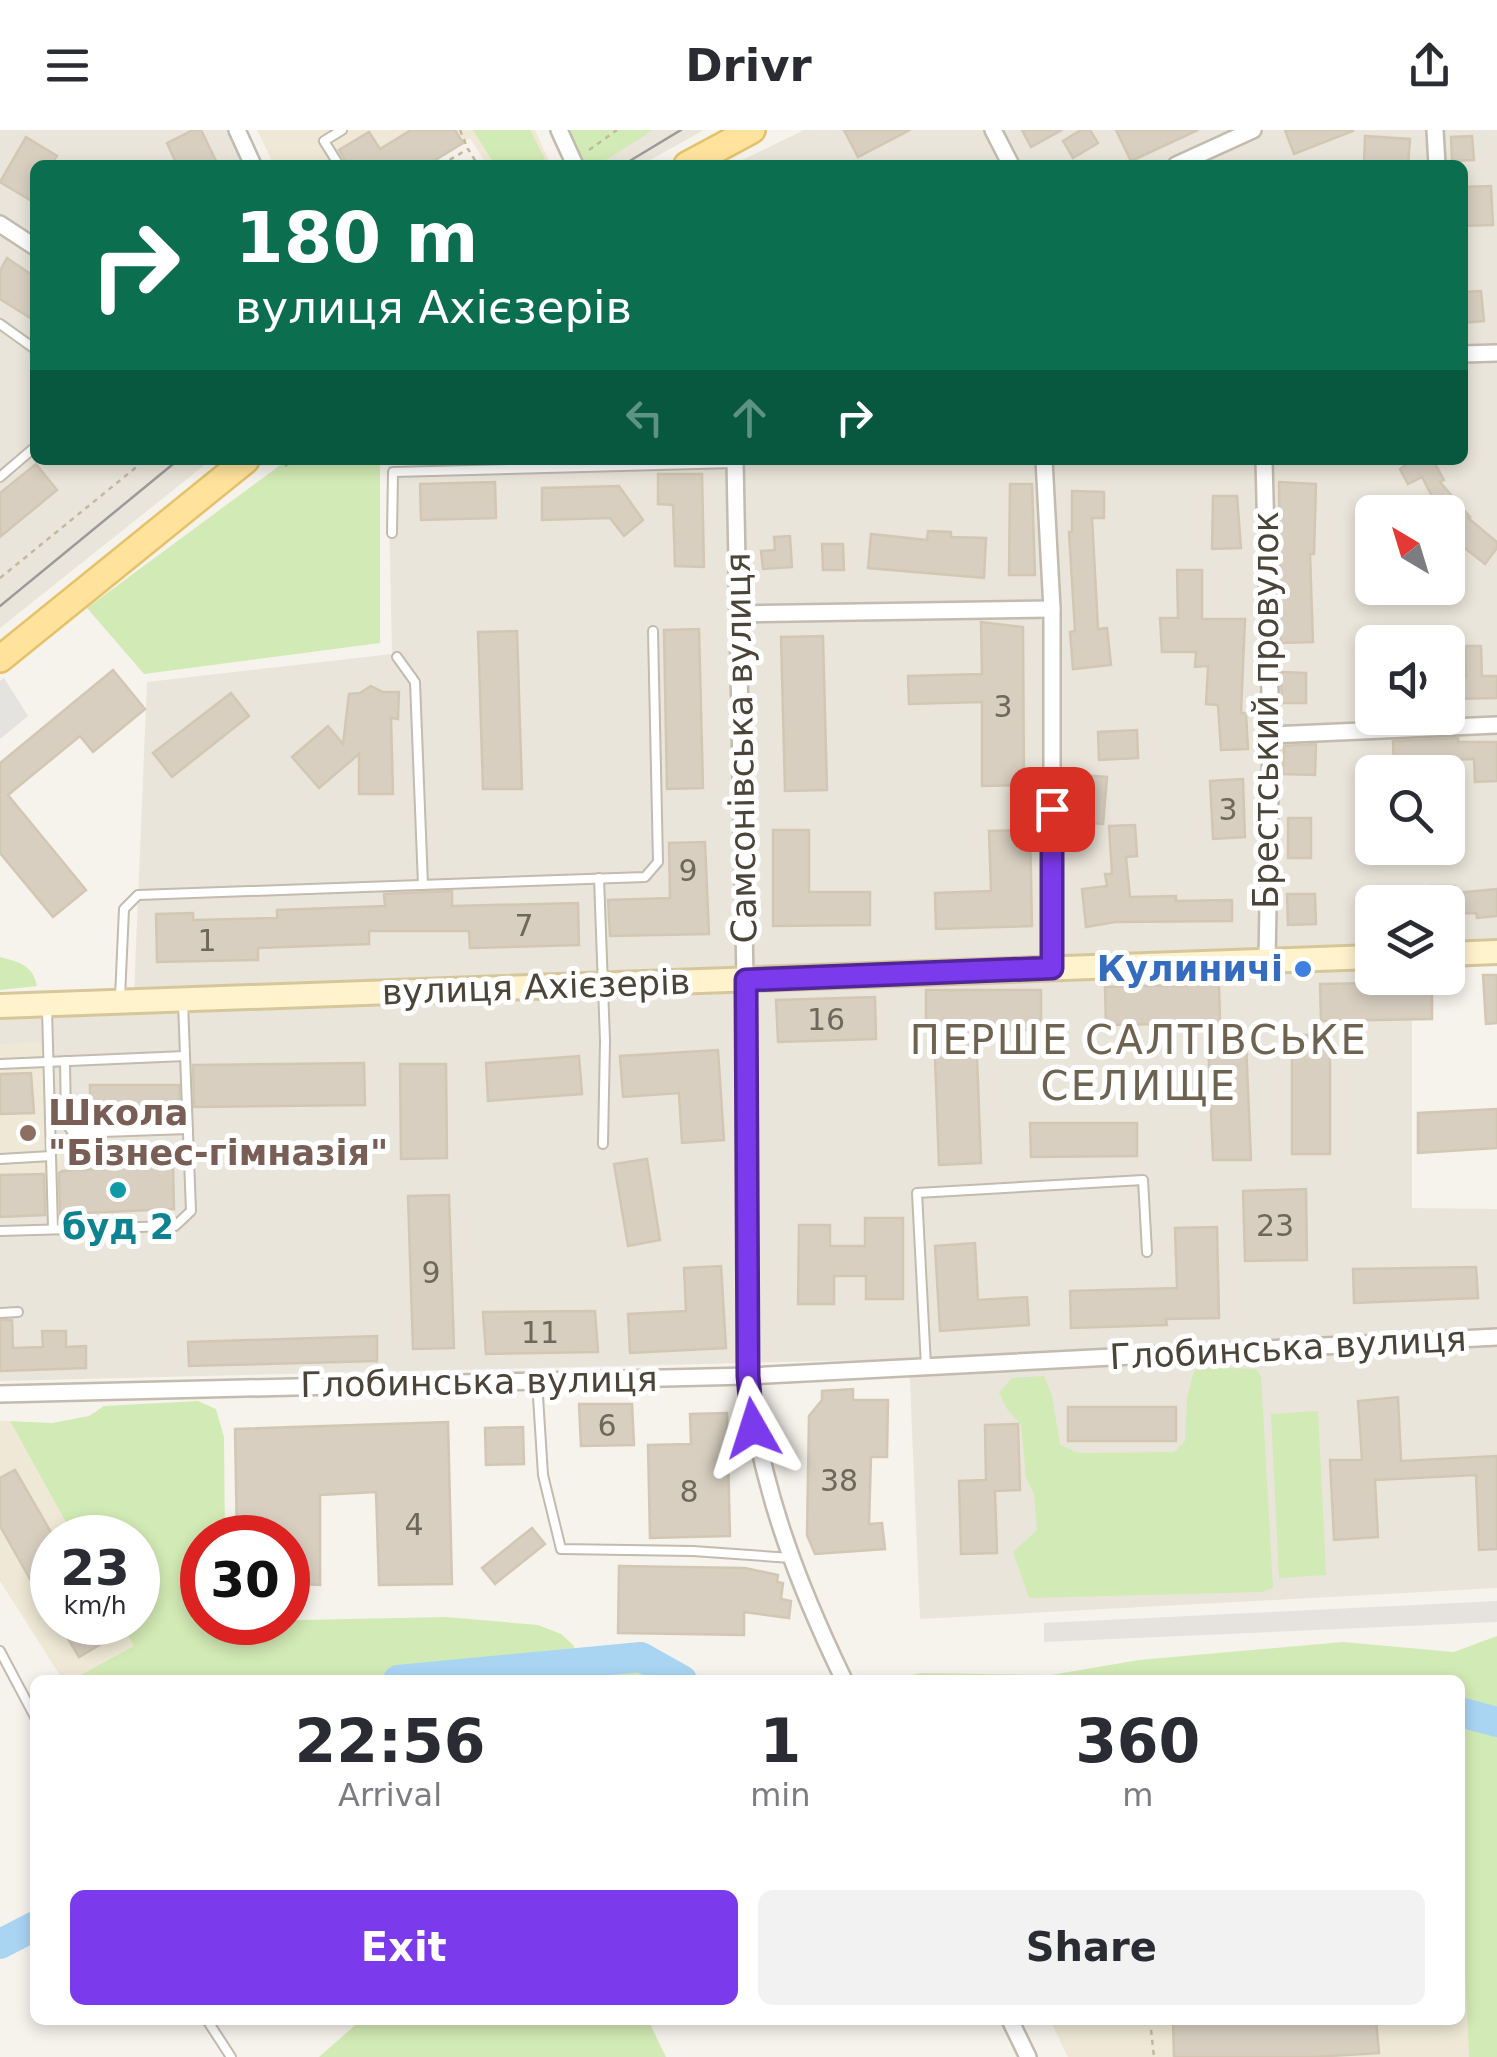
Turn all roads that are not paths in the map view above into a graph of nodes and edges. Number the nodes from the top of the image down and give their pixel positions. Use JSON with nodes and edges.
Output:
{"nodes":[{"id":1,"x":236,"y":130,"type":"edge"},
{"id":2,"x":342,"y":130,"type":"edge"},
{"id":3,"x":560,"y":130,"type":"edge"},
{"id":4,"x":752,"y":130,"type":"edge"},
{"id":5,"x":992,"y":130,"type":"edge"},
{"id":6,"x":1253,"y":130,"type":"edge"},
{"id":7,"x":1436,"y":130,"type":"edge"},
{"id":8,"x":718,"y":157,"type":"edge"},
{"id":9,"x":251,"y":160,"type":"edge"},
{"id":10,"x":336,"y":160,"type":"edge"},
{"id":11,"x":573,"y":160,"type":"edge"},
{"id":12,"x":1008,"y":160,"type":"edge"},
{"id":13,"x":1187,"y":160,"type":"edge"},
{"id":14,"x":1437,"y":160,"type":"edge"},
{"id":15,"x":0,"y":224,"type":"edge"},
{"id":16,"x":30,"y":244,"type":"edge"},
{"id":17,"x":0,"y":324,"type":"edge"},
{"id":18,"x":30,"y":345,"type":"edge"},
{"id":19,"x":1497,"y":353,"type":"edge"},
{"id":20,"x":1468,"y":354,"type":"edge"},
{"id":21,"x":1497,"y":366,"type":"edge"},
{"id":22,"x":30,"y":451,"type":"edge"},
{"id":23,"x":240,"y":465,"type":"edge"},
{"id":24,"x":632,"y":465,"type":"edge"},
{"id":25,"x":735,"y":465,"type":"edge"},
{"id":26,"x":1044,"y":465,"type":"edge"},
{"id":27,"x":1264,"y":465,"type":"edge"},
{"id":28,"x":0,"y":477,"type":"edge"},
{"id":29,"x":392,"y":534,"type":"dead end"},
{"id":30,"x":1052,"y":609,"type":"junction"},
{"id":31,"x":738,"y":614,"type":"junction"},
{"id":32,"x":653,"y":631,"type":"dead end"},
{"id":33,"x":397,"y":656,"type":"dead end"},
{"id":34,"x":0,"y":659,"type":"edge"},
{"id":35,"x":1497,"y":726,"type":"edge"},
{"id":36,"x":1272,"y":735,"type":"junction"},
{"id":37,"x":599,"y":878,"type":"junction"},
{"id":38,"x":423,"y":886,"type":"junction"},
{"id":39,"x":1497,"y":952,"type":"edge"},
{"id":40,"x":1465,"y":953,"type":"edge"},
{"id":41,"x":1355,"y":958,"type":"edge"},
{"id":42,"x":1267,"y":961,"type":"junction"},
{"id":43,"x":1052,"y":968,"type":"junction"},
{"id":44,"x":746,"y":980,"type":"junction"},
{"id":45,"x":604,"y":984,"type":"junction"},
{"id":46,"x":183,"y":1000,"type":"junction"},
{"id":47,"x":120,"y":1002,"type":"junction"},
{"id":48,"x":47,"y":1004,"type":"junction"},
{"id":49,"x":0,"y":1006,"type":"edge"},
{"id":50,"x":185,"y":1056,"type":"junction"},
{"id":51,"x":65,"y":1061,"type":"junction"},
{"id":52,"x":0,"y":1064,"type":"edge"},
{"id":53,"x":50,"y":1123,"type":"junction"},
{"id":54,"x":66,"y":1123,"type":"junction"},
{"id":55,"x":188,"y":1129,"type":"junction"},
{"id":56,"x":603,"y":1144,"type":"dead end"},
{"id":57,"x":51,"y":1156,"type":"junction"},
{"id":58,"x":0,"y":1159,"type":"edge"},
{"id":59,"x":53,"y":1229,"type":"junction"},
{"id":60,"x":0,"y":1231,"type":"edge"},
{"id":61,"x":1147,"y":1252,"type":"dead end"},
{"id":62,"x":18,"y":1312,"type":"dead end"},
{"id":63,"x":0,"y":1313,"type":"edge"},
{"id":64,"x":1497,"y":1338,"type":"edge"},
{"id":65,"x":926,"y":1366,"type":"junction"},
{"id":66,"x":748,"y":1376,"type":"junction"},
{"id":67,"x":537,"y":1381,"type":"junction"},
{"id":68,"x":0,"y":1394,"type":"edge"},
{"id":69,"x":791,"y":1558,"type":"junction"},
{"id":70,"x":0,"y":1650,"type":"edge"},
{"id":71,"x":842,"y":1675,"type":"edge"},
{"id":72,"x":30,"y":1707,"type":"edge"},
{"id":73,"x":209,"y":2025,"type":"edge"},
{"id":74,"x":1012,"y":2025,"type":"edge"},
{"id":75,"x":231,"y":2057,"type":"edge"},
{"id":76,"x":1028,"y":2057,"type":"edge"}],
"edges":[{"from":1,"to":9,"type":"street"},
{"from":2,"to":10,"type":"lane"},
{"from":3,"to":11,"type":"street"},
{"from":4,"to":8,"type":"main road"},
{"from":5,"to":12,"type":"street"},
{"from":6,"to":13,"type":"street"},
{"from":7,"to":14,"type":"street"},
{"from":15,"to":16,"type":"street"},
{"from":17,"to":18,"type":"lane"},
{"from":19,"to":20,"type":"street"},
{"from":19,"to":21,"type":"street"},
{"from":22,"to":28,"type":"lane"},
{"from":23,"to":34,"type":"main road"},
{"from":24,"to":29,"type":"lane"},
{"from":25,"to":31,"type":"street","name":"Самсонівська вулиця"},
{"from":26,"to":30,"type":"street"},
{"from":27,"to":36,"type":"street","name":"Брестський провулок"},
{"from":30,"to":31,"type":"street"},
{"from":30,"to":43,"type":"street"},
{"from":31,"to":44,"type":"street","name":"Самсонівська вулиця"},
{"from":32,"to":37,"type":"lane"},
{"from":33,"to":38,"type":"lane"},
{"from":35,"to":36,"type":"street"},
{"from":36,"to":42,"type":"street","name":"Брестський провулок"},
{"from":37,"to":38,"type":"lane"},
{"from":37,"to":45,"type":"lane"},
{"from":38,"to":47,"type":"lane"},
{"from":39,"to":40,"type":"main road"},
{"from":41,"to":42,"type":"main road","name":"вулиця Ахієзерів"},
{"from":42,"to":43,"type":"main road","name":"вулиця Ахієзерів"},
{"from":43,"to":44,"type":"main road","name":"вулиця Ахієзерів"},
{"from":44,"to":45,"type":"main road","name":"вулиця Ахієзерів"},
{"from":44,"to":66,"type":"street","name":"Самсонівська вулиця"},
{"from":45,"to":46,"type":"main road","name":"вулиця Ахієзерів"},
{"from":45,"to":56,"type":"lane"},
{"from":46,"to":47,"type":"main road","name":"вулиця Ахієзерів"},
{"from":46,"to":50,"type":"lane"},
{"from":47,"to":48,"type":"main road","name":"вулиця Ахієзерів"},
{"from":48,"to":49,"type":"main road","name":"вулиця Ахієзерів"},
{"from":48,"to":53,"type":"lane"},
{"from":50,"to":51,"type":"lane"},
{"from":50,"to":55,"type":"lane"},
{"from":51,"to":52,"type":"lane"},
{"from":51,"to":54,"type":"lane"},
{"from":53,"to":54,"type":"lane"},
{"from":53,"to":57,"type":"lane"},
{"from":54,"to":55,"type":"lane"},
{"from":55,"to":59,"type":"lane"},
{"from":57,"to":58,"type":"lane"},
{"from":57,"to":59,"type":"lane"},
{"from":59,"to":60,"type":"lane"},
{"from":61,"to":65,"type":"lane"},
{"from":62,"to":63,"type":"lane"},
{"from":64,"to":65,"type":"street","name":"Глобинська вулиця"},
{"from":65,"to":66,"type":"street","name":"Глобинська вулиця"},
{"from":66,"to":67,"type":"street","name":"Глобинська вулиця"},
{"from":66,"to":69,"type":"street","name":"Самсонівська вулиця"},
{"from":67,"to":68,"type":"street","name":"Глобинська вулиця"},
{"from":67,"to":69,"type":"lane"},
{"from":69,"to":71,"type":"street","name":"Самсонівська вулиця"},
{"from":70,"to":72,"type":"lane"},
{"from":73,"to":75,"type":"lane"},
{"from":74,"to":76,"type":"street"}]}
